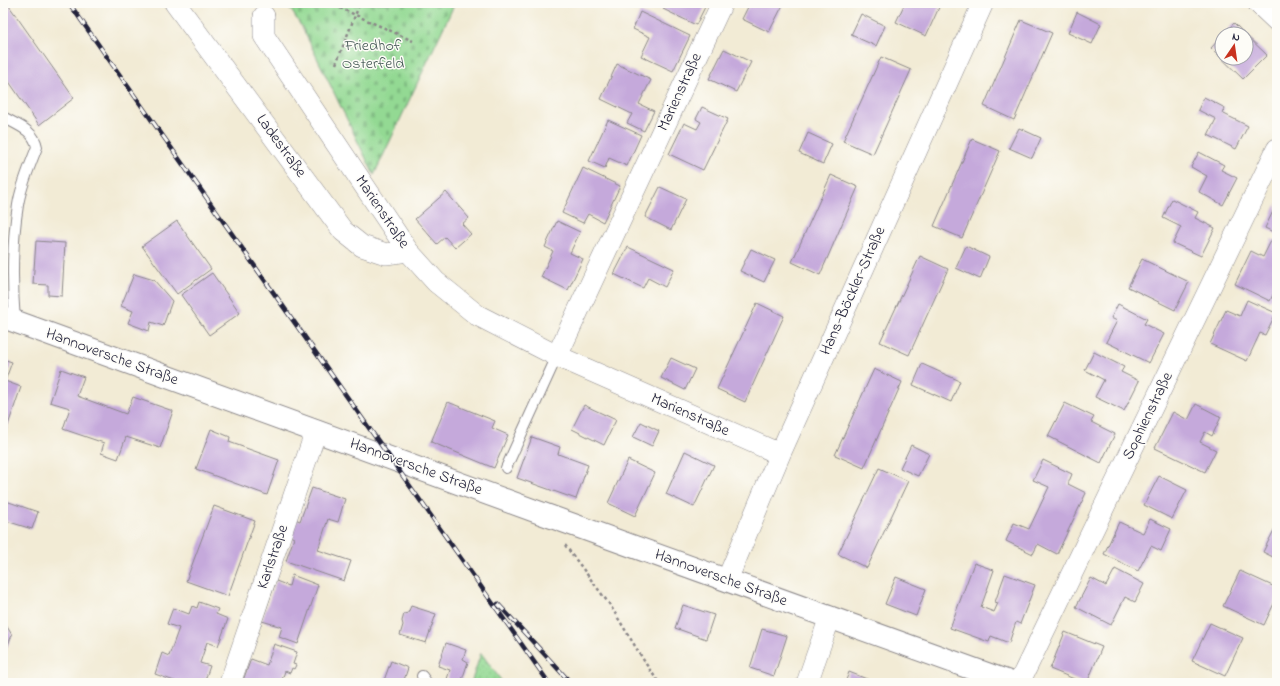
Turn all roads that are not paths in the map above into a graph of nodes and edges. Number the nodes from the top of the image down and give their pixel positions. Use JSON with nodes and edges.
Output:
{"nodes":[{"id":1,"x":175,"y":3,"type":"edge"},
{"id":2,"x":722,"y":3,"type":"edge"},
{"id":3,"x":983,"y":3,"type":"edge"},
{"id":4,"x":264,"y":16,"type":"dead end"},
{"id":5,"x":3,"y":117,"type":"edge"},
{"id":6,"x":1277,"y":149,"type":"edge"},
{"id":7,"x":408,"y":251,"type":"junction"},
{"id":8,"x":9,"y":319,"type":"edge"},
{"id":9,"x":557,"y":356,"type":"junction"},
{"id":10,"x":316,"y":431,"type":"junction"},
{"id":11,"x":780,"y":454,"type":"junction"},
{"id":12,"x":506,"y":468,"type":"dead end"},
{"id":13,"x":727,"y":580,"type":"junction"},
{"id":14,"x":830,"y":618,"type":"junction"},
{"id":15,"x":230,"y":683,"type":"edge"},
{"id":16,"x":807,"y":683,"type":"edge"},
{"id":17,"x":1012,"y":683,"type":"edge"},
{"id":18,"x":1019,"y":683,"type":"edge"}],
"edges":[{"from":1,"to":7,"type":"street","name":"Ladestraße"},
{"from":2,"to":9,"type":"street","name":"Marienstraße"},
{"from":3,"to":11,"type":"street","name":"Hans-Böckler-Straße"},
{"from":4,"to":7,"type":"street","name":"Marienstraße"},
{"from":5,"to":8,"type":"lane"},
{"from":6,"to":18,"type":"street","name":"Sophienstraße"},
{"from":7,"to":9,"type":"street","name":"Marienstraße"},
{"from":8,"to":10,"type":"street","name":"Hannoversche Straße"},
{"from":9,"to":11,"type":"street","name":"Marienstraße"},
{"from":9,"to":12,"type":"lane"},
{"from":10,"to":13,"type":"street","name":"Hannoversche Straße"},
{"from":10,"to":15,"type":"street","name":"Karlstraße"},
{"from":11,"to":13,"type":"street","name":"Hans-Böckler-Straße"},
{"from":13,"to":14,"type":"street","name":"Hannoversche Straße"},
{"from":14,"to":16,"type":"street"},
{"from":14,"to":17,"type":"street","name":"Hannoversche Straße"}]}
